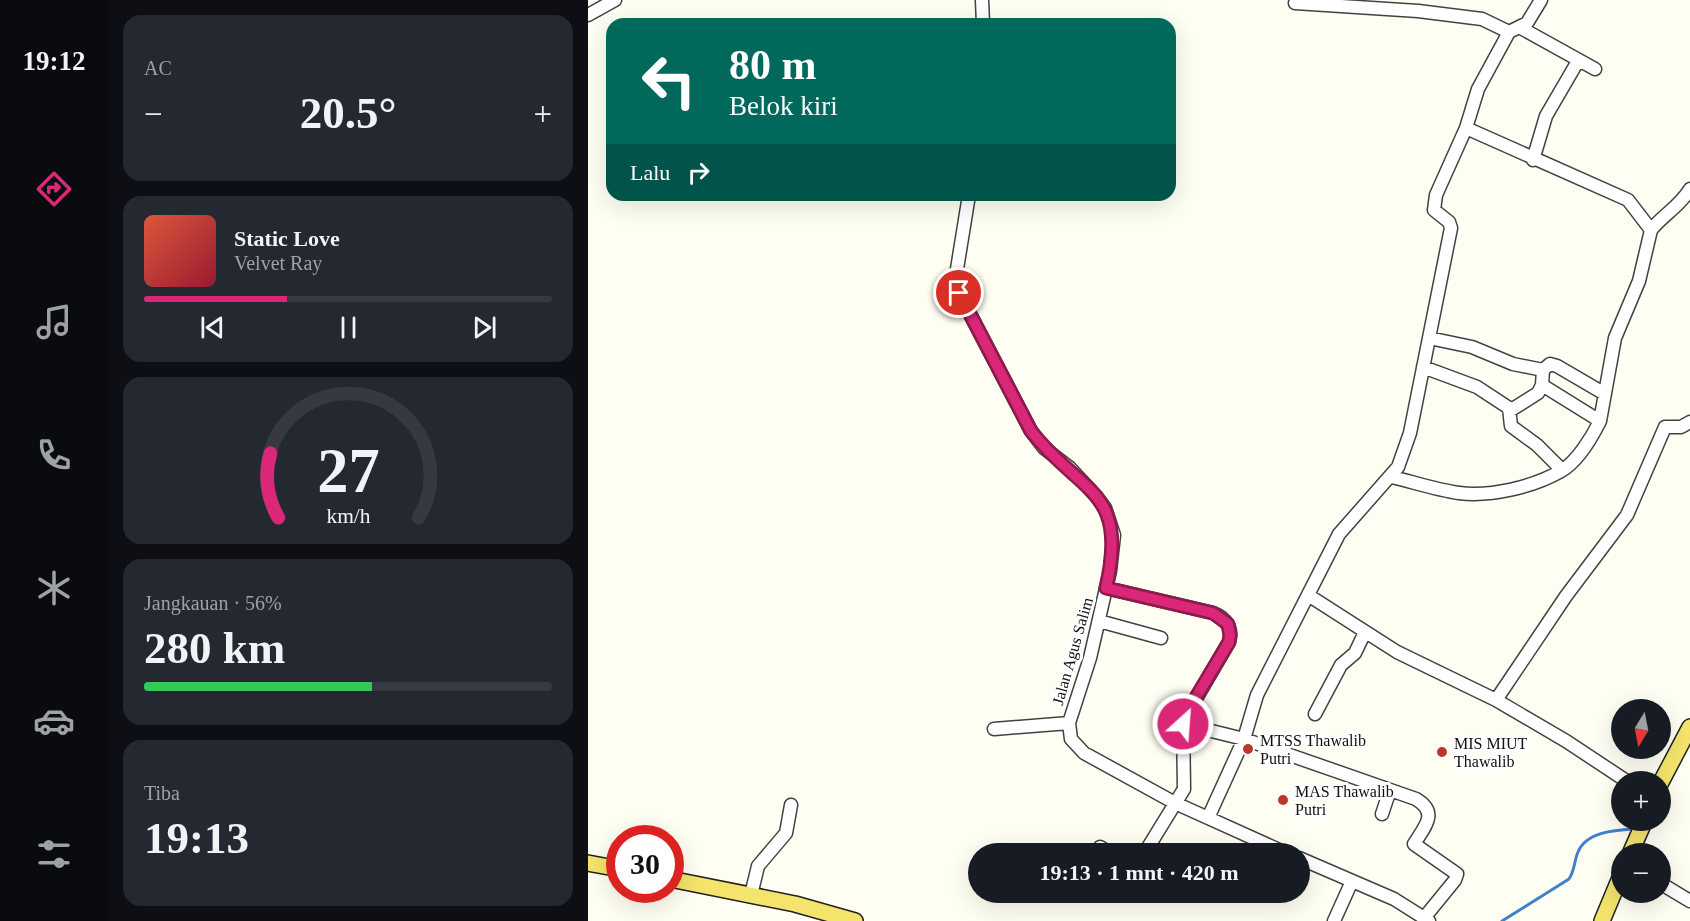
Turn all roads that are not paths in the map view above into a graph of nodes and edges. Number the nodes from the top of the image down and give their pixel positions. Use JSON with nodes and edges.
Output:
{"nodes":[{"id":1,"x":615,"y":0,"type":"edge"},
{"id":2,"x":982,"y":0,"type":"edge"},
{"id":3,"x":1541,"y":0,"type":"edge"},
{"id":4,"x":1295,"y":3,"type":"dead end"},
{"id":5,"x":1418,"y":6,"type":"edge"},
{"id":6,"x":588,"y":15,"type":"edge"},
{"id":7,"x":983,"y":18,"type":"edge"},
{"id":8,"x":1515,"y":30,"type":"junction"},
{"id":9,"x":1578,"y":61,"type":"junction"},
{"id":10,"x":1595,"y":69,"type":"dead end"},
{"id":11,"x":1466,"y":128,"type":"junction"},
{"id":12,"x":1533,"y":160,"type":"junction"},
{"id":13,"x":1690,"y":189,"type":"edge"},
{"id":14,"x":968,"y":201,"type":"edge"},
{"id":15,"x":1652,"y":230,"type":"junction"},
{"id":16,"x":1429,"y":338,"type":"junction"},
{"id":17,"x":1423,"y":367,"type":"junction"},
{"id":18,"x":1543,"y":370,"type":"junction"},
{"id":19,"x":1542,"y":385,"type":"junction"},
{"id":20,"x":1605,"y":394,"type":"junction"},
{"id":21,"x":1511,"y":410,"type":"junction"},
{"id":22,"x":1600,"y":421,"type":"junction"},
{"id":23,"x":1690,"y":422,"type":"edge"},
{"id":24,"x":1562,"y":470,"type":"junction"},
{"id":25,"x":1392,"y":477,"type":"junction"},
{"id":26,"x":1106,"y":588,"type":"junction"},
{"id":27,"x":1308,"y":595,"type":"junction"},
{"id":28,"x":1099,"y":621,"type":"junction"},
{"id":29,"x":1365,"y":632,"type":"junction"},
{"id":30,"x":1161,"y":638,"type":"dead end"},
{"id":31,"x":1496,"y":700,"type":"junction"},
{"id":32,"x":1316,"y":714,"type":"dead end"},
{"id":33,"x":1069,"y":723,"type":"junction"},
{"id":34,"x":1183,"y":724,"type":"junction"},
{"id":35,"x":1690,"y":727,"type":"edge"},
{"id":36,"x":994,"y":729,"type":"dead end"},
{"id":37,"x":1244,"y":739,"type":"junction"},
{"id":38,"x":1612,"y":771,"type":"edge"},
{"id":39,"x":1667,"y":771,"type":"edge"},
{"id":40,"x":1390,"y":790,"type":"junction"},
{"id":41,"x":1175,"y":803,"type":"junction"},
{"id":42,"x":791,"y":806,"type":"dead end"},
{"id":43,"x":1382,"y":814,"type":"dead end"},
{"id":44,"x":1208,"y":818,"type":"junction"},
{"id":45,"x":1151,"y":843,"type":"edge"},
{"id":46,"x":1264,"y":843,"type":"edge"},
{"id":47,"x":588,"y":863,"type":"edge"},
{"id":48,"x":1310,"y":863,"type":"edge"},
{"id":49,"x":606,"y":866,"type":"edge"},
{"id":50,"x":1352,"y":881,"type":"junction"},
{"id":51,"x":684,"y":882,"type":"edge"},
{"id":52,"x":1671,"y":890,"type":"edge"},
{"id":53,"x":751,"y":895,"type":"junction"},
{"id":54,"x":1611,"y":899,"type":"edge"},
{"id":55,"x":1690,"y":901,"type":"edge"},
{"id":56,"x":1426,"y":919,"type":"edge"},
{"id":57,"x":855,"y":921,"type":"edge"},
{"id":58,"x":1334,"y":921,"type":"edge"},
{"id":59,"x":1602,"y":921,"type":"edge"}],
"edges":[{"from":1,"to":6,"type":"street"},
{"from":2,"to":7,"type":"street"},
{"from":3,"to":8,"type":"street"},
{"from":4,"to":5,"type":"street"},
{"from":5,"to":8,"type":"street"},
{"from":8,"to":9,"type":"street"},
{"from":8,"to":11,"type":"street"},
{"from":9,"to":10,"type":"street"},
{"from":9,"to":12,"type":"street"},
{"from":11,"to":12,"type":"street"},
{"from":11,"to":16,"type":"street"},
{"from":12,"to":15,"type":"street"},
{"from":13,"to":15,"type":"street"},
{"from":14,"to":26,"type":"street","name":"Jalan Agus Salim"},
{"from":15,"to":20,"type":"street"},
{"from":16,"to":17,"type":"street"},
{"from":16,"to":18,"type":"street"},
{"from":17,"to":21,"type":"street"},
{"from":17,"to":25,"type":"street"},
{"from":18,"to":19,"type":"street"},
{"from":18,"to":20,"type":"street"},
{"from":19,"to":21,"type":"street"},
{"from":19,"to":22,"type":"street"},
{"from":20,"to":22,"type":"street"},
{"from":21,"to":24,"type":"street"},
{"from":22,"to":24,"type":"street"},
{"from":23,"to":31,"type":"street"},
{"from":24,"to":25,"type":"street"},
{"from":25,"to":27,"type":"street"},
{"from":26,"to":28,"type":"street","name":"Jalan Agus Salim"},
{"from":26,"to":34,"type":"street"},
{"from":27,"to":29,"type":"street"},
{"from":27,"to":37,"type":"street"},
{"from":28,"to":30,"type":"street"},
{"from":28,"to":33,"type":"street","name":"Jalan Agus Salim"},
{"from":29,"to":31,"type":"street"},
{"from":29,"to":32,"type":"street"},
{"from":31,"to":38,"type":"street"},
{"from":33,"to":36,"type":"street"},
{"from":33,"to":41,"type":"street","name":"Jalan Agus Salim"},
{"from":34,"to":37,"type":"street"},
{"from":34,"to":41,"type":"street"},
{"from":35,"to":39,"type":"main road"},
{"from":37,"to":40,"type":"street"},
{"from":37,"to":44,"type":"street"},
{"from":40,"to":43,"type":"street"},
{"from":40,"to":56,"type":"street"},
{"from":41,"to":44,"type":"street","name":"Jalan Agus Salim"},
{"from":41,"to":45,"type":"street"},
{"from":42,"to":53,"type":"street"},
{"from":44,"to":46,"type":"street","name":"Jalan Agus Salim"},
{"from":47,"to":49,"type":"main road"},
{"from":48,"to":50,"type":"street"},
{"from":50,"to":56,"type":"street"},
{"from":50,"to":58,"type":"street"},
{"from":51,"to":53,"type":"main road"},
{"from":52,"to":55,"type":"street"},
{"from":53,"to":57,"type":"main road"},
{"from":54,"to":59,"type":"main road"}]}
